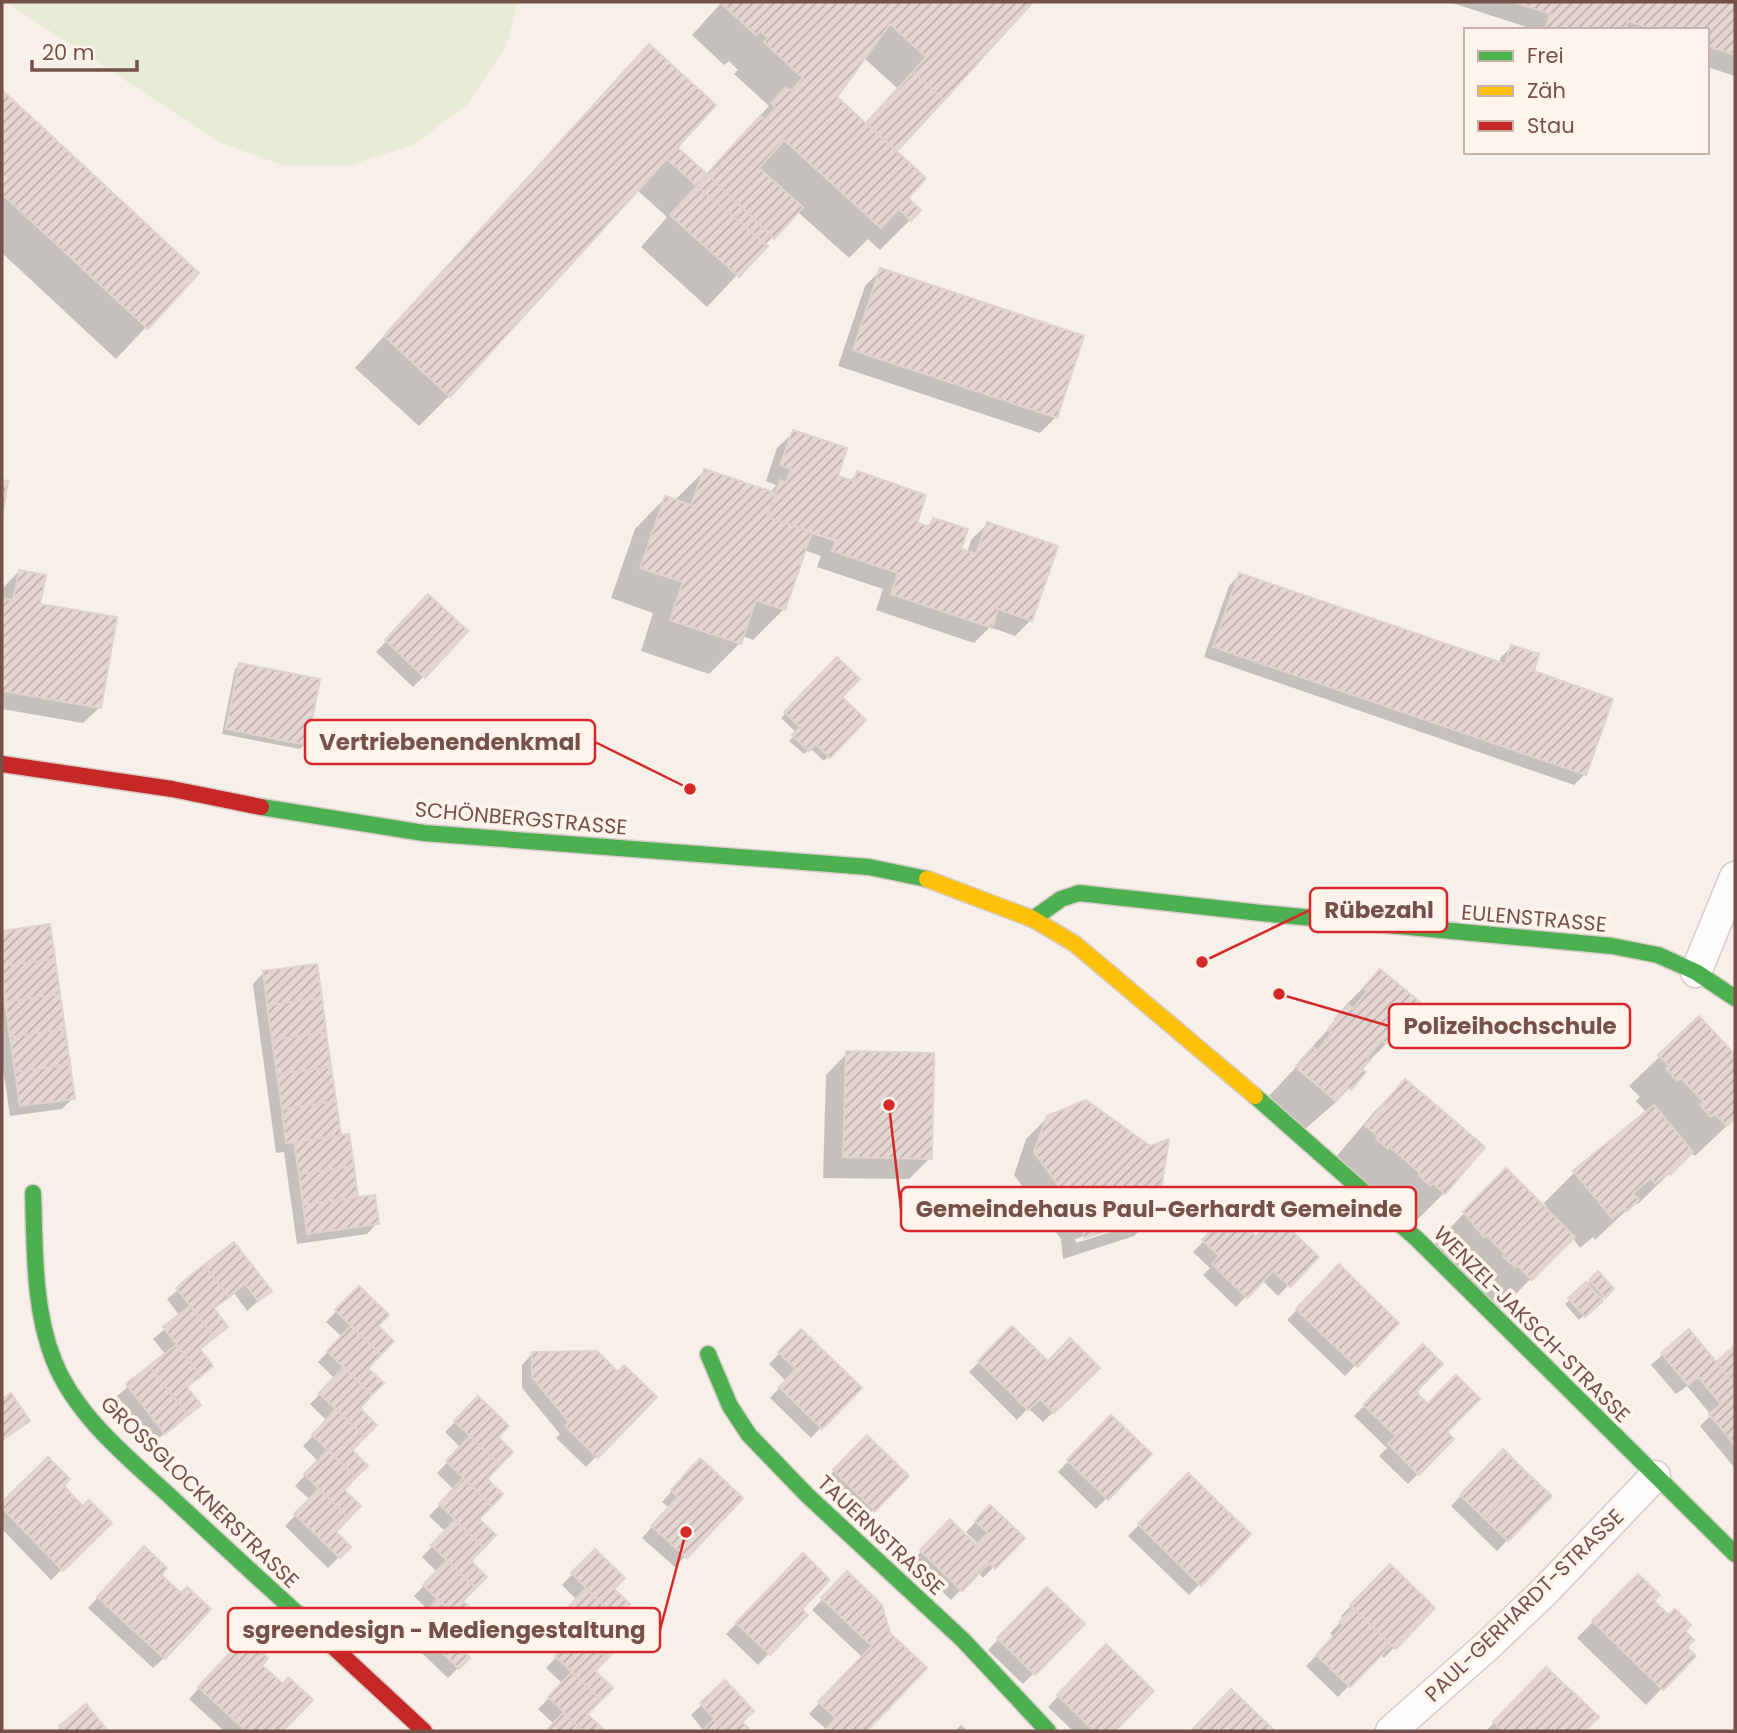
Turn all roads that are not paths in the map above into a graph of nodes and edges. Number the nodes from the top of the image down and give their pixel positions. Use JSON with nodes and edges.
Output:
{"nodes":[{"id":1,"x":2,"y":764,"type":"edge"},
{"id":2,"x":1735,"y":877,"type":"edge"},
{"id":3,"x":1033,"y":919,"type":"junction"},
{"id":4,"x":1696,"y":972,"type":"junction"},
{"id":5,"x":1735,"y":998,"type":"edge"},
{"id":6,"x":33,"y":1193,"type":"dead end"},
{"id":7,"x":708,"y":1354,"type":"dead end"},
{"id":8,"x":1655,"y":1476,"type":"junction"},
{"id":9,"x":1735,"y":1554,"type":"edge"},
{"id":10,"x":424,"y":1731,"type":"edge"},
{"id":11,"x":1048,"y":1731,"type":"edge"},
{"id":12,"x":1391,"y":1731,"type":"edge"}],
"edges":[{"from":1,"to":3,"type":"street","name":"SCHÖNBERGSTRASSE"},
{"from":2,"to":4,"type":"street"},
{"from":3,"to":4,"type":"street","name":"EULENSTRASSE"},
{"from":3,"to":8,"type":"street","name":"WENZEL-JAKSCH-STRASSE"},
{"from":4,"to":5,"type":"street","name":"EULENSTRASSE"},
{"from":6,"to":10,"type":"street","name":"GROSSGLOCKNERSTRASSE"},
{"from":7,"to":11,"type":"street","name":"TAUERNSTRASSE"},
{"from":8,"to":9,"type":"street","name":"WENZEL-JAKSCH-STRASSE"},
{"from":8,"to":12,"type":"street","name":"PAUL-GERHARDT-STRASSE"}]}
